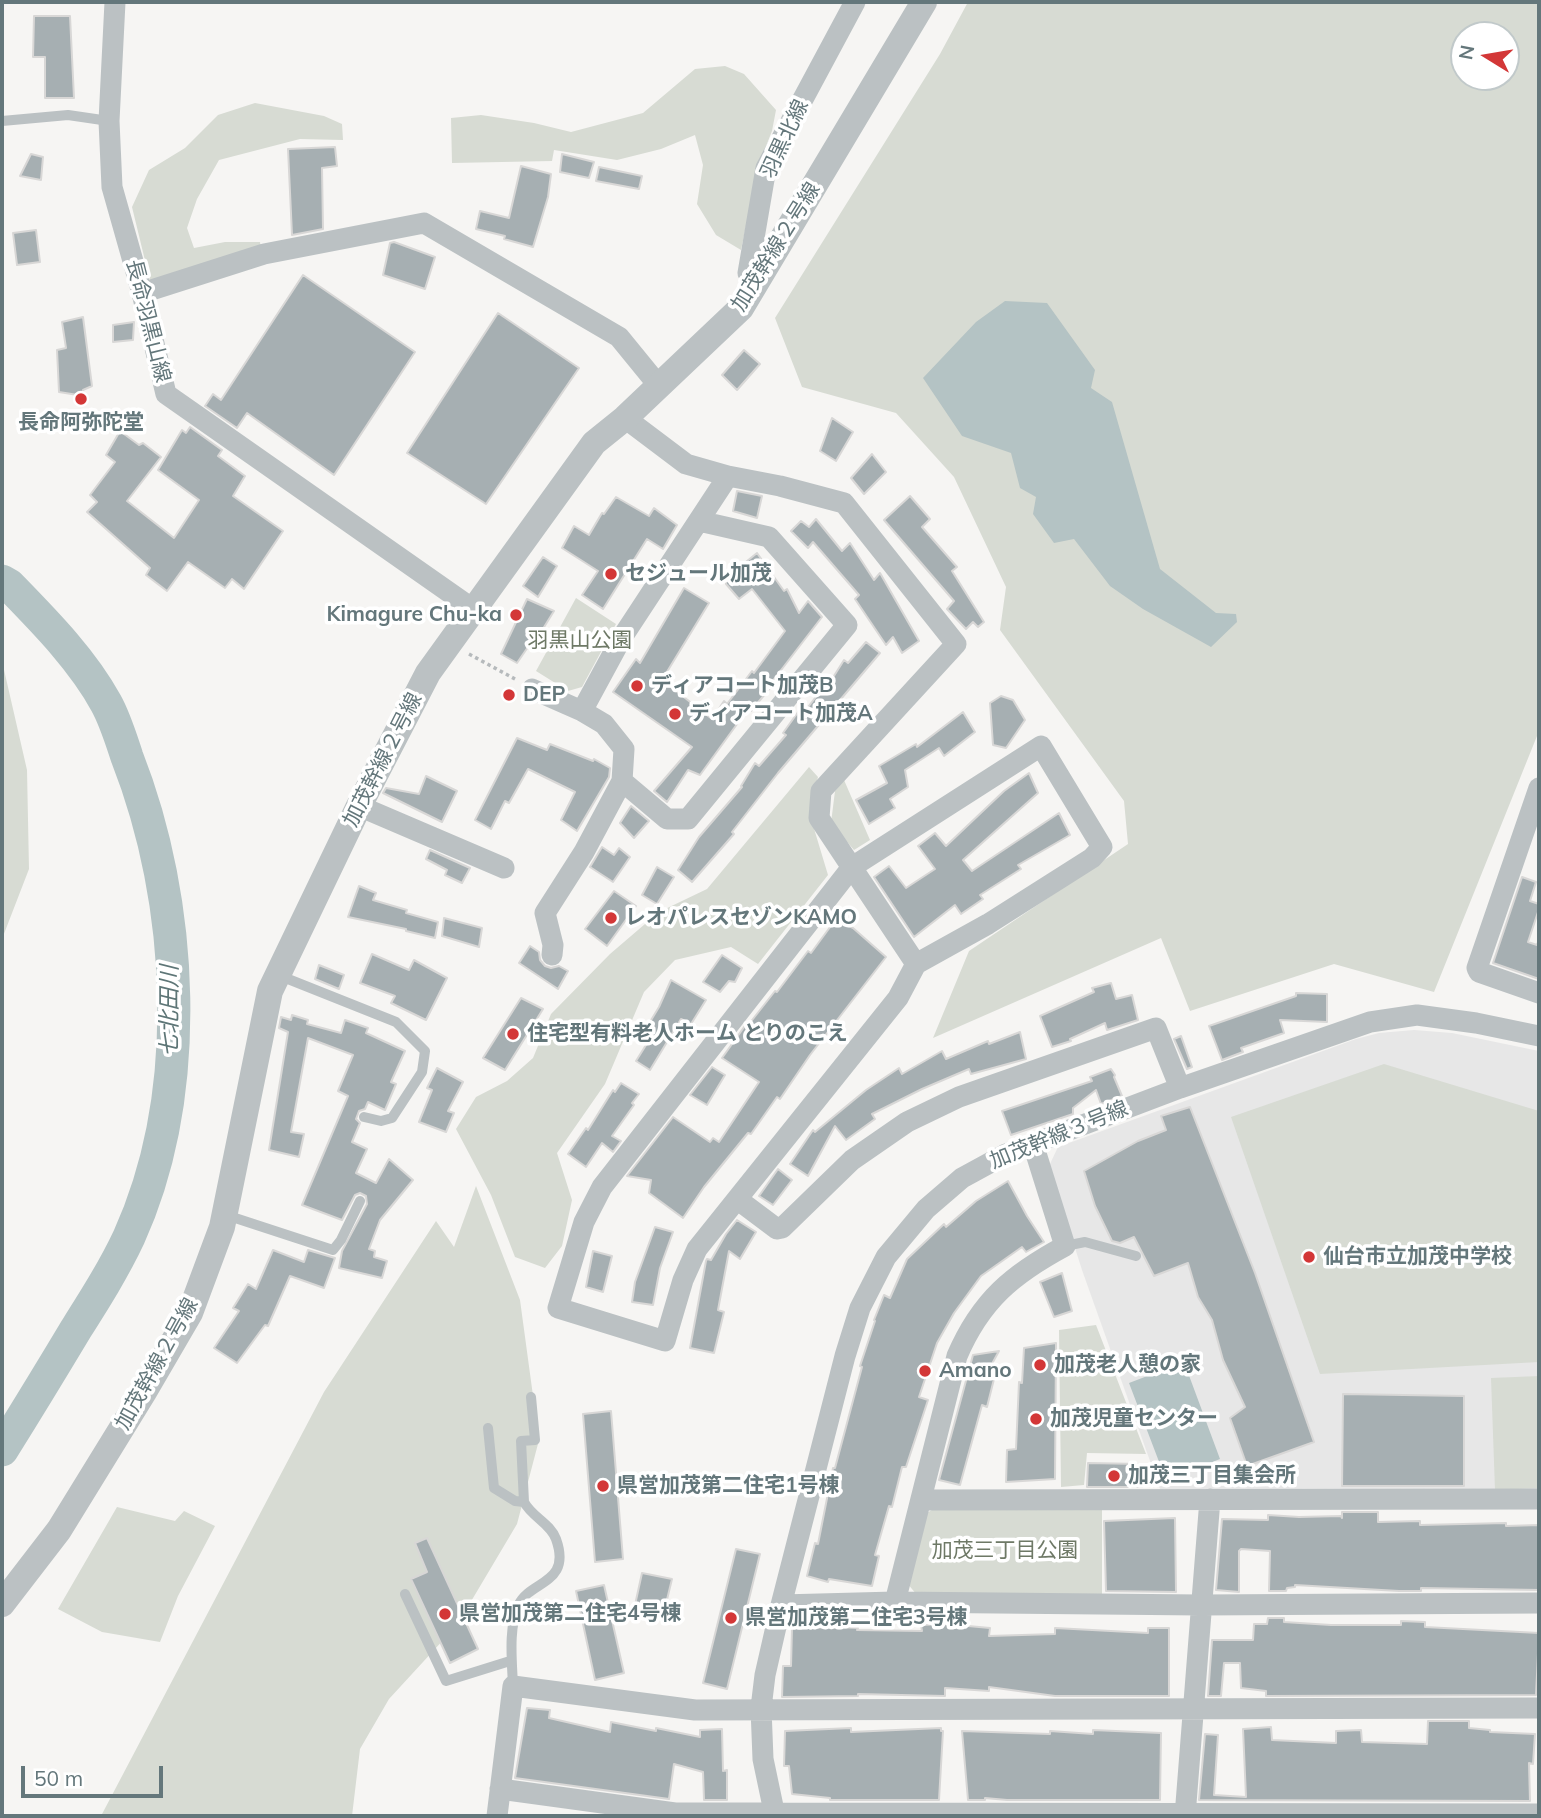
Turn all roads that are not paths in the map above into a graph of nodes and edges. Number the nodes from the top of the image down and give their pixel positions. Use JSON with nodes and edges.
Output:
{"nodes":[{"id":1,"x":115,"y":2,"type":"edge"},
{"id":2,"x":855,"y":2,"type":"edge"},
{"id":3,"x":924,"y":2,"type":"edge"},
{"id":4,"x":2,"y":121,"type":"edge"},
{"id":5,"x":109,"y":121,"type":"junction"},
{"id":6,"x":760,"y":278,"type":"junction"},
{"id":7,"x":142,"y":293,"type":"junction"},
{"id":8,"x":659,"y":386,"type":"junction"},
{"id":9,"x":625,"y":418,"type":"junction"},
{"id":10,"x":728,"y":476,"type":"junction"},
{"id":11,"x":699,"y":521,"type":"junction"},
{"id":12,"x":473,"y":609,"type":"junction"},
{"id":13,"x":532,"y":689,"type":"road end"},
{"id":14,"x":582,"y":710,"type":"junction"},
{"id":15,"x":622,"y":781,"type":"junction"},
{"id":16,"x":1539,"y":788,"type":"edge"},
{"id":17,"x":359,"y":806,"type":"junction"},
{"id":18,"x":1532,"y":834,"type":"edge"},
{"id":19,"x":852,"y":867,"type":"junction"},
{"id":20,"x":504,"y":868,"type":"dead end"},
{"id":21,"x":552,"y":955,"type":"dead end"},
{"id":22,"x":916,"y":964,"type":"junction"},
{"id":23,"x":278,"y":975,"type":"junction"},
{"id":24,"x":1539,"y":993,"type":"edge"},
{"id":25,"x":1539,"y":1036,"type":"edge"},
{"id":26,"x":1180,"y":1088,"type":"junction"},
{"id":27,"x":364,"y":1117,"type":"dead end"},
{"id":28,"x":1033,"y":1144,"type":"junction"},
{"id":29,"x":737,"y":1199,"type":"junction"},
{"id":30,"x":359,"y":1201,"type":"dead end"},
{"id":31,"x":224,"y":1215,"type":"junction"},
{"id":32,"x":1065,"y":1245,"type":"junction"},
{"id":33,"x":1136,"y":1256,"type":"dead end"},
{"id":34,"x":531,"y":1397,"type":"dead end"},
{"id":35,"x":488,"y":1428,"type":"dead end"},
{"id":36,"x":1210,"y":1499,"type":"junction"},
{"id":37,"x":1539,"y":1499,"type":"edge"},
{"id":38,"x":921,"y":1500,"type":"junction"},
{"id":39,"x":524,"y":1503,"type":"junction"},
{"id":40,"x":405,"y":1594,"type":"dead end"},
{"id":41,"x":895,"y":1602,"type":"junction"},
{"id":42,"x":1539,"y":1603,"type":"edge"},
{"id":43,"x":2,"y":1604,"type":"edge"},
{"id":44,"x":781,"y":1605,"type":"junction"},
{"id":45,"x":1200,"y":1605,"type":"junction"},
{"id":46,"x":510,"y":1661,"type":"junction"},
{"id":47,"x":513,"y":1686,"type":"junction"},
{"id":48,"x":761,"y":1708,"type":"junction"},
{"id":49,"x":1539,"y":1708,"type":"edge"},
{"id":50,"x":1193,"y":1709,"type":"junction"},
{"id":51,"x":500,"y":1789,"type":"junction"},
{"id":52,"x":1539,"y":1814,"type":"edge"},
{"id":53,"x":775,"y":1815,"type":"edge"},
{"id":54,"x":1185,"y":1815,"type":"edge"},
{"id":55,"x":497,"y":1816,"type":"edge"}],
"edges":[{"from":1,"to":5,"type":"street","name":"長命羽黒山線"},
{"from":2,"to":6,"type":"street","name":"羽黒北線"},
{"from":3,"to":6,"type":"street","name":"加茂幹線２号線"},
{"from":4,"to":5,"type":"lane"},
{"from":5,"to":7,"type":"street","name":"長命羽黒山線"},
{"from":6,"to":8,"type":"street","name":"加茂幹線２号線"},
{"from":7,"to":8,"type":"street"},
{"from":7,"to":12,"type":"street","name":"長命羽黒山線"},
{"from":8,"to":9,"type":"street","name":"加茂幹線２号線"},
{"from":9,"to":10,"type":"street"},
{"from":9,"to":12,"type":"street","name":"加茂幹線２号線"},
{"from":10,"to":11,"type":"street"},
{"from":10,"to":19,"type":"street"},
{"from":11,"to":14,"type":"street"},
{"from":11,"to":15,"type":"street"},
{"from":12,"to":17,"type":"street","name":"加茂幹線２号線"},
{"from":13,"to":14,"type":"street"},
{"from":14,"to":15,"type":"street"},
{"from":15,"to":21,"type":"street"},
{"from":16,"to":18,"type":"street"},
{"from":17,"to":20,"type":"street"},
{"from":17,"to":23,"type":"street","name":"加茂幹線２号線"},
{"from":18,"to":24,"type":"street"},
{"from":19,"to":22,"type":"street"},
{"from":19,"to":22,"type":"street"},
{"from":19,"to":29,"type":"street"},
{"from":22,"to":29,"type":"street"},
{"from":23,"to":27,"type":"lane"},
{"from":23,"to":31,"type":"street","name":"加茂幹線２号線"},
{"from":25,"to":26,"type":"street","name":"加茂幹線３号線"},
{"from":26,"to":28,"type":"street","name":"加茂幹線３号線"},
{"from":26,"to":29,"type":"street"},
{"from":28,"to":32,"type":"street"},
{"from":28,"to":44,"type":"street","name":"加茂幹線３号線"},
{"from":30,"to":31,"type":"lane"},
{"from":31,"to":43,"type":"street","name":"加茂幹線２号線"},
{"from":32,"to":33,"type":"lane"},
{"from":32,"to":38,"type":"street"},
{"from":34,"to":39,"type":"lane"},
{"from":35,"to":39,"type":"lane"},
{"from":36,"to":37,"type":"street"},
{"from":36,"to":38,"type":"street"},
{"from":36,"to":45,"type":"street"},
{"from":38,"to":41,"type":"street"},
{"from":39,"to":46,"type":"lane"},
{"from":40,"to":46,"type":"lane"},
{"from":41,"to":44,"type":"street"},
{"from":41,"to":45,"type":"street"},
{"from":42,"to":45,"type":"street"},
{"from":44,"to":48,"type":"street","name":"加茂幹線３号線"},
{"from":45,"to":50,"type":"street"},
{"from":46,"to":47,"type":"lane"},
{"from":47,"to":48,"type":"street"},
{"from":47,"to":51,"type":"street"},
{"from":48,"to":50,"type":"street"},
{"from":48,"to":53,"type":"street","name":"加茂幹線３号線"},
{"from":49,"to":50,"type":"street"},
{"from":50,"to":54,"type":"street"},
{"from":51,"to":53,"type":"street"},
{"from":51,"to":55,"type":"street"},
{"from":52,"to":54,"type":"street"},
{"from":53,"to":54,"type":"street"}]}
